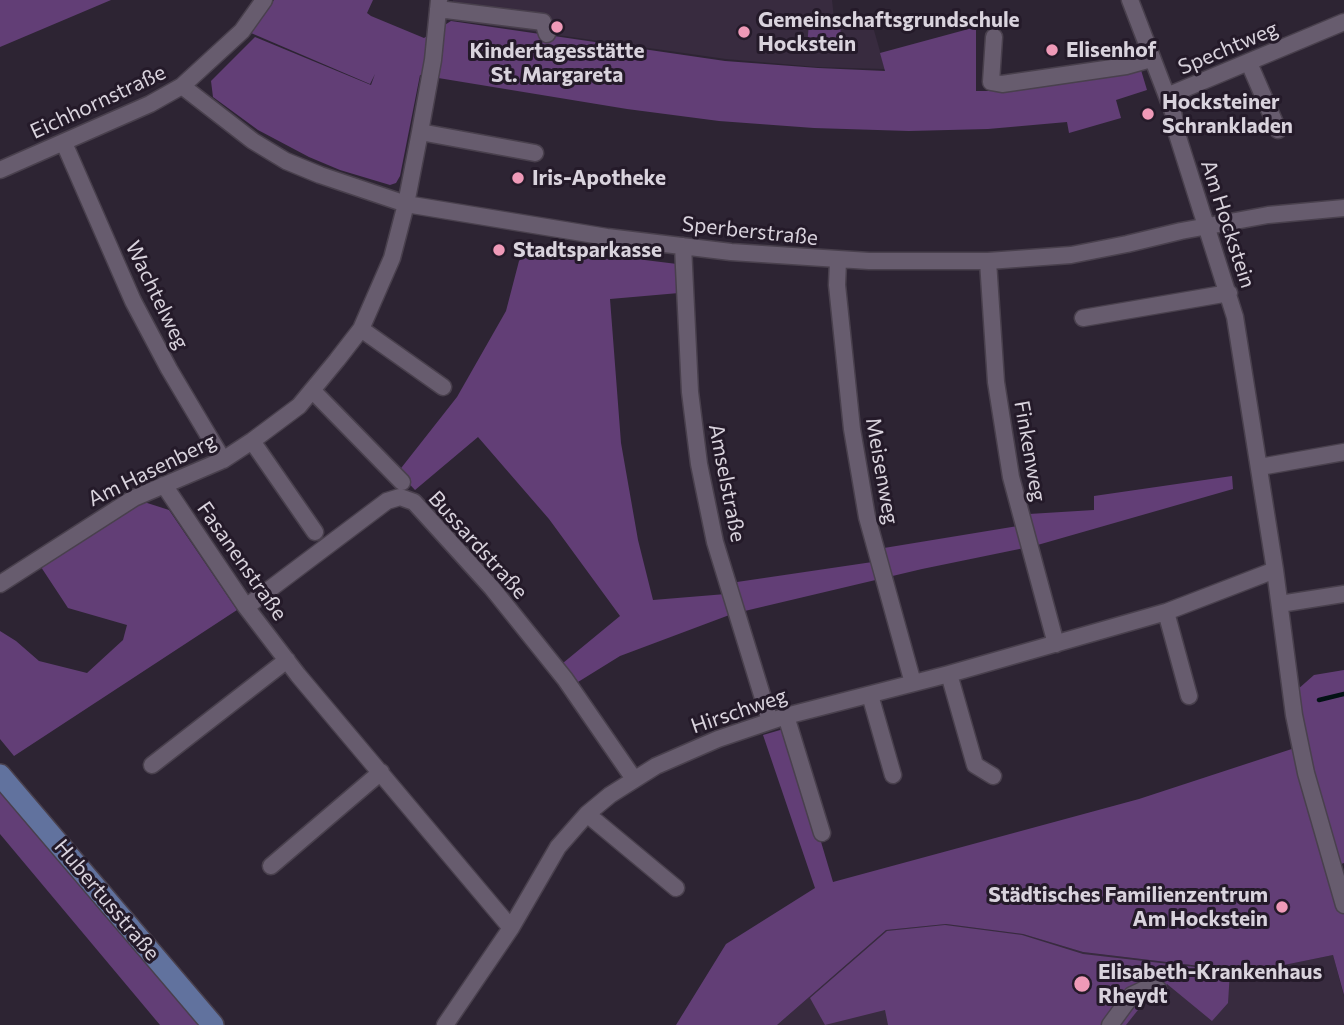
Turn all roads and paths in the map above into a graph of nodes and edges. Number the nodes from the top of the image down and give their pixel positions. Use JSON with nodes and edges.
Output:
{"nodes":[{"id":1,"x":264,"y":0,"type":"edge"},
{"id":2,"x":1130,"y":0,"type":"edge"},
{"id":3,"x":439,"y":5,"type":"edge"},
{"id":4,"x":1344,"y":22,"type":"edge"},
{"id":5,"x":547,"y":34,"type":"dead end"},
{"id":6,"x":994,"y":37,"type":"dead end"},
{"id":7,"x":1151,"y":59,"type":"junction"},
{"id":8,"x":1249,"y":63,"type":"junction"},
{"id":9,"x":182,"y":86,"type":"junction"},
{"id":10,"x":1167,"y":96,"type":"junction"},
{"id":11,"x":1278,"y":130,"type":"dead end"},
{"id":12,"x":420,"y":132,"type":"junction"},
{"id":13,"x":64,"y":143,"type":"junction"},
{"id":14,"x":535,"y":153,"type":"dead end"},
{"id":15,"x":0,"y":170,"type":"edge"},
{"id":16,"x":406,"y":204,"type":"junction"},
{"id":17,"x":1344,"y":208,"type":"edge"},
{"id":18,"x":1207,"y":226,"type":"junction"},
{"id":19,"x":683,"y":246,"type":"junction"},
{"id":20,"x":838,"y":261,"type":"junction"},
{"id":21,"x":988,"y":261,"type":"junction"},
{"id":22,"x":1229,"y":293,"type":"junction"},
{"id":23,"x":1083,"y":318,"type":"dead end"},
{"id":24,"x":361,"y":329,"type":"junction"},
{"id":25,"x":443,"y":387,"type":"dead end"},
{"id":26,"x":313,"y":391,"type":"junction"},
{"id":27,"x":252,"y":441,"type":"junction"},
{"id":28,"x":1344,"y":452,"type":"edge"},
{"id":29,"x":223,"y":460,"type":"junction"},
{"id":30,"x":1260,"y":467,"type":"junction"},
{"id":31,"x":402,"y":482,"type":"dead end"},
{"id":32,"x":164,"y":485,"type":"junction"},
{"id":33,"x":314,"y":532,"type":"dead end"},
{"id":34,"x":1275,"y":570,"type":"junction"},
{"id":35,"x":2,"y":579,"type":"edge"},
{"id":36,"x":1344,"y":594,"type":"edge"},
{"id":37,"x":1280,"y":604,"type":"junction"},
{"id":38,"x":246,"y":607,"type":"junction"},
{"id":39,"x":1166,"y":612,"type":"junction"},
{"id":40,"x":1056,"y":644,"type":"junction"},
{"id":41,"x":286,"y":660,"type":"junction"},
{"id":42,"x":949,"y":674,"type":"junction"},
{"id":43,"x":912,"y":683,"type":"junction"},
{"id":44,"x":870,"y":695,"type":"junction"},
{"id":45,"x":1189,"y":696,"type":"dead end"},
{"id":46,"x":778,"y":719,"type":"junction"},
{"id":47,"x":152,"y":765,"type":"dead end"},
{"id":48,"x":381,"y":772,"type":"junction"},
{"id":49,"x":0,"y":775,"type":"edge"},
{"id":50,"x":893,"y":775,"type":"dead end"},
{"id":51,"x":993,"y":776,"type":"dead end"},
{"id":52,"x":634,"y":779,"type":"junction"},
{"id":53,"x":587,"y":814,"type":"junction"},
{"id":54,"x":822,"y":833,"type":"dead end"},
{"id":55,"x":271,"y":866,"type":"dead end"},
{"id":56,"x":676,"y":888,"type":"dead end"},
{"id":57,"x":1344,"y":905,"type":"edge"},
{"id":58,"x":511,"y":928,"type":"junction"},
{"id":59,"x":1158,"y":989,"type":"dead end"},
{"id":60,"x":213,"y":1025,"type":"edge"},
{"id":61,"x":445,"y":1025,"type":"edge"},
{"id":62,"x":1110,"y":1025,"type":"edge"}],
"edges":[{"from":1,"to":9,"type":"street","name":"Eichhornstraße"},
{"from":2,"to":7,"type":"street","name":"Am Hockstein"},
{"from":3,"to":5,"type":"street"},
{"from":3,"to":12,"type":"street","name":"Am Hasenberg"},
{"from":4,"to":8,"type":"street","name":"Spechtweg"},
{"from":6,"to":7,"type":"street"},
{"from":7,"to":10,"type":"street","name":"Am Hockstein"},
{"from":8,"to":10,"type":"street","name":"Spechtweg"},
{"from":8,"to":11,"type":"street"},
{"from":9,"to":13,"type":"street","name":"Eichhornstraße"},
{"from":9,"to":16,"type":"street","name":"Sperberstraße"},
{"from":10,"to":18,"type":"street","name":"Am Hockstein"},
{"from":12,"to":14,"type":"street"},
{"from":12,"to":16,"type":"street","name":"Am Hasenberg"},
{"from":13,"to":15,"type":"street","name":"Eichhornstraße"},
{"from":13,"to":29,"type":"street","name":"Wachtelweg"},
{"from":16,"to":19,"type":"street","name":"Sperberstraße"},
{"from":16,"to":24,"type":"street","name":"Am Hasenberg"},
{"from":17,"to":18,"type":"street","name":"Sperberstraße"},
{"from":18,"to":21,"type":"street","name":"Sperberstraße"},
{"from":18,"to":22,"type":"street","name":"Am Hockstein"},
{"from":19,"to":20,"type":"street","name":"Sperberstraße"},
{"from":19,"to":46,"type":"street","name":"Amselstraße"},
{"from":20,"to":21,"type":"street","name":"Sperberstraße"},
{"from":20,"to":43,"type":"street","name":"Meisenweg"},
{"from":21,"to":40,"type":"street","name":"Finkenweg"},
{"from":22,"to":23,"type":"street"},
{"from":22,"to":30,"type":"street","name":"Am Hockstein"},
{"from":24,"to":25,"type":"street"},
{"from":24,"to":26,"type":"street","name":"Am Hasenberg"},
{"from":26,"to":27,"type":"street","name":"Am Hasenberg"},
{"from":26,"to":31,"type":"street"},
{"from":27,"to":29,"type":"street","name":"Am Hasenberg"},
{"from":27,"to":33,"type":"street"},
{"from":28,"to":30,"type":"street"},
{"from":29,"to":32,"type":"street","name":"Am Hasenberg"},
{"from":30,"to":34,"type":"street","name":"Am Hockstein"},
{"from":32,"to":35,"type":"street","name":"Am Hasenberg"},
{"from":32,"to":38,"type":"street","name":"Fasanenstraße"},
{"from":34,"to":37,"type":"street","name":"Am Hockstein"},
{"from":34,"to":39,"type":"street","name":"Hirschweg"},
{"from":36,"to":37,"type":"street"},
{"from":37,"to":57,"type":"street","name":"Am Hockstein"},
{"from":38,"to":41,"type":"street","name":"Fasanenstraße"},
{"from":38,"to":52,"type":"street","name":"Bussardstraße"},
{"from":39,"to":40,"type":"street","name":"Hirschweg"},
{"from":39,"to":45,"type":"street"},
{"from":40,"to":42,"type":"street","name":"Hirschweg"},
{"from":41,"to":47,"type":"street"},
{"from":41,"to":48,"type":"street","name":"Fasanenstraße"},
{"from":42,"to":43,"type":"street","name":"Hirschweg"},
{"from":42,"to":51,"type":"street"},
{"from":43,"to":44,"type":"street","name":"Hirschweg"},
{"from":44,"to":46,"type":"street","name":"Hirschweg"},
{"from":44,"to":50,"type":"street"},
{"from":46,"to":52,"type":"street","name":"Hirschweg"},
{"from":46,"to":54,"type":"street","name":"Amselstraße"},
{"from":48,"to":55,"type":"street"},
{"from":48,"to":58,"type":"street","name":"Fasanenstraße"},
{"from":49,"to":60,"type":"main road","name":"Hubertusstraße"},
{"from":52,"to":53,"type":"street","name":"Hirschweg"},
{"from":53,"to":56,"type":"street"},
{"from":53,"to":58,"type":"street","name":"Hirschweg"},
{"from":58,"to":61,"type":"street","name":"Hirschweg"},
{"from":59,"to":62,"type":"street"}]}
